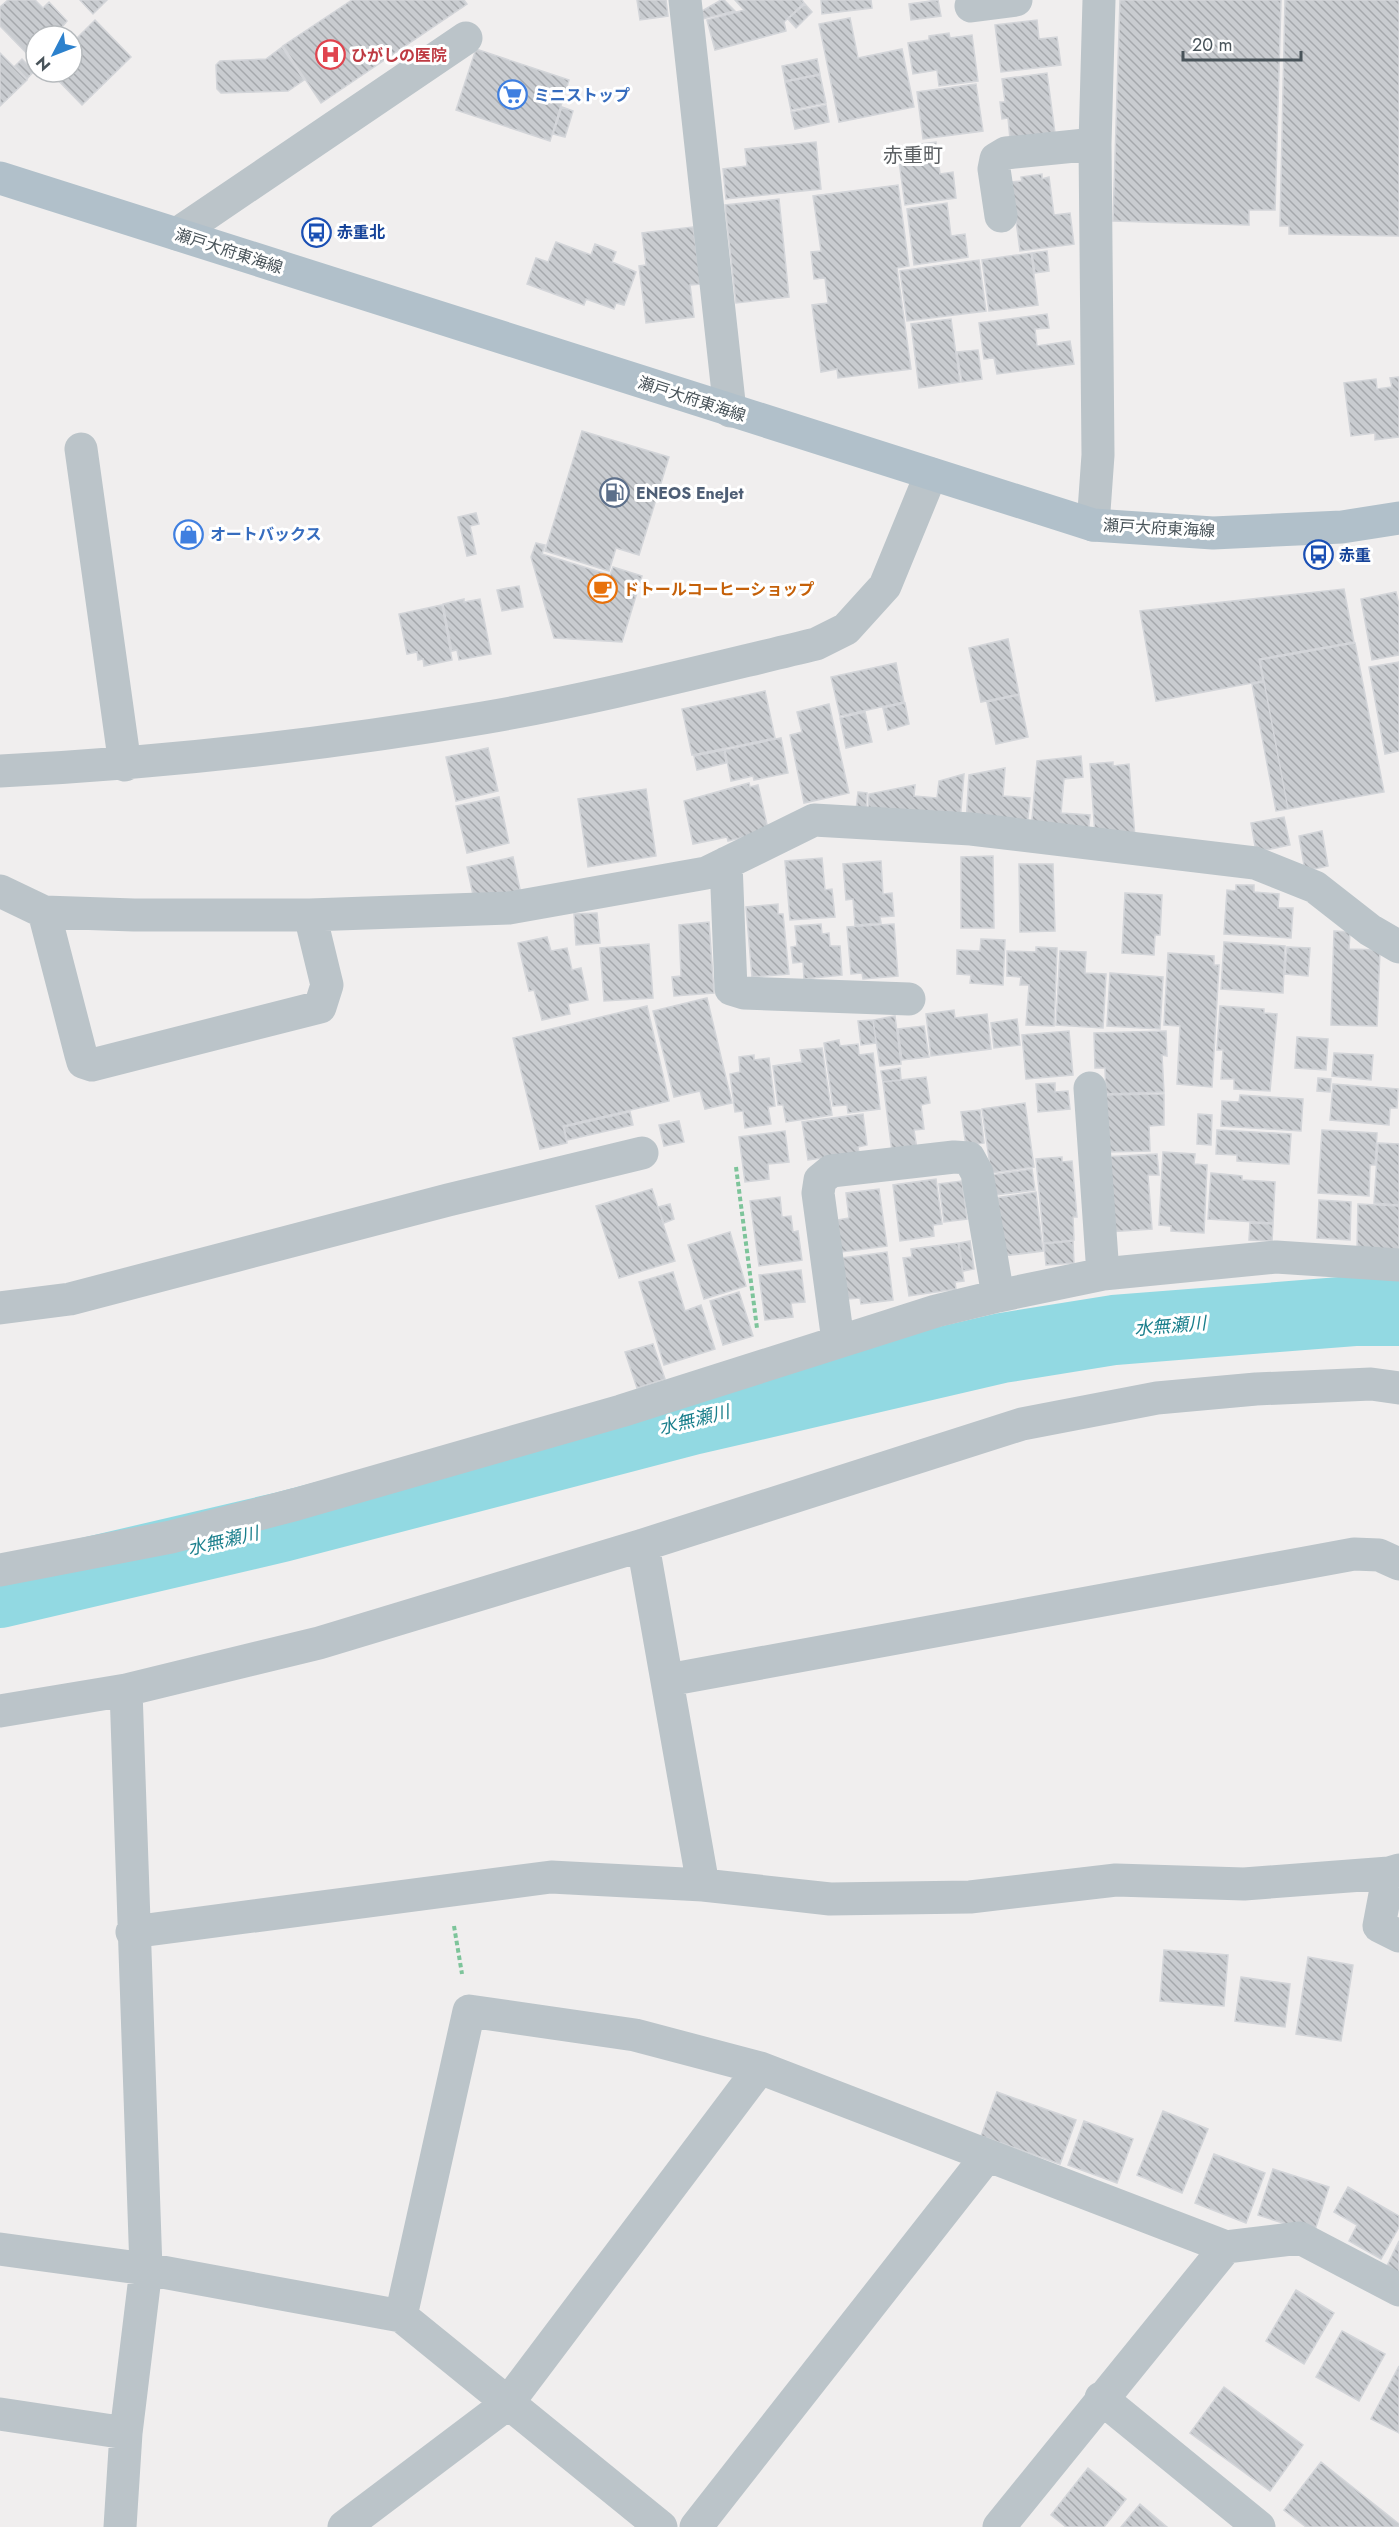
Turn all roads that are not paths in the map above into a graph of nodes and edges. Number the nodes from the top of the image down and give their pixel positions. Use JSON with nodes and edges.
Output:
{"nodes":[{"id":1,"x":685,"y":0,"type":"edge"},
{"id":2,"x":1016,"y":0,"type":"edge"},
{"id":3,"x":1099,"y":0,"type":"edge"},
{"id":4,"x":971,"y":6,"type":"dead end"},
{"id":5,"x":466,"y":38,"type":"dead end"},
{"id":6,"x":1095,"y":144,"type":"junction"},
{"id":7,"x":0,"y":178,"type":"edge"},
{"id":8,"x":1001,"y":216,"type":"dead end"},
{"id":9,"x":177,"y":234,"type":"junction"},
{"id":10,"x":730,"y":411,"type":"junction"},
{"id":11,"x":81,"y":448,"type":"dead end"},
{"id":12,"x":931,"y":474,"type":"junction"},
{"id":13,"x":1399,"y":518,"type":"edge"},
{"id":14,"x":1093,"y":525,"type":"junction"},
{"id":15,"x":125,"y":765,"type":"junction"},
{"id":16,"x":0,"y":771,"type":"edge"},
{"id":17,"x":726,"y":863,"type":"junction"},
{"id":18,"x":0,"y":891,"type":"edge"},
{"id":19,"x":44,"y":912,"type":"junction"},
{"id":20,"x":310,"y":915,"type":"junction"},
{"id":21,"x":1399,"y":947,"type":"edge"},
{"id":22,"x":909,"y":999,"type":"dead end"},
{"id":23,"x":1090,"y":1088,"type":"dead end"},
{"id":24,"x":642,"y":1153,"type":"dead end"},
{"id":25,"x":1399,"y":1265,"type":"edge"},
{"id":26,"x":1103,"y":1274,"type":"junction"},
{"id":27,"x":998,"y":1296,"type":"junction"},
{"id":28,"x":0,"y":1308,"type":"edge"},
{"id":29,"x":838,"y":1341,"type":"junction"},
{"id":30,"x":1399,"y":1388,"type":"edge"},
{"id":31,"x":643,"y":1545,"type":"junction"},
{"id":32,"x":1399,"y":1564,"type":"edge"},
{"id":33,"x":0,"y":1570,"type":"edge"},
{"id":34,"x":668,"y":1680,"type":"junction"},
{"id":35,"x":126,"y":1690,"type":"junction"},
{"id":36,"x":0,"y":1711,"type":"edge"},
{"id":37,"x":1394,"y":1872,"type":"edge"},
{"id":38,"x":703,"y":1885,"type":"junction"},
{"id":39,"x":132,"y":1932,"type":"junction"},
{"id":40,"x":1399,"y":1936,"type":"edge"},
{"id":41,"x":760,"y":2068,"type":"junction"},
{"id":42,"x":987,"y":2156,"type":"junction"},
{"id":43,"x":1226,"y":2247,"type":"junction"},
{"id":44,"x":0,"y":2249,"type":"edge"},
{"id":45,"x":146,"y":2269,"type":"junction"},
{"id":46,"x":1399,"y":2290,"type":"edge"},
{"id":47,"x":401,"y":2316,"type":"junction"},
{"id":48,"x":1101,"y":2398,"type":"junction"},
{"id":49,"x":507,"y":2404,"type":"junction"},
{"id":50,"x":0,"y":2414,"type":"edge"},
{"id":51,"x":126,"y":2433,"type":"junction"},
{"id":52,"x":120,"y":2527,"type":"edge"},
{"id":53,"x":344,"y":2527,"type":"edge"},
{"id":54,"x":661,"y":2527,"type":"edge"},
{"id":55,"x":696,"y":2527,"type":"edge"},
{"id":56,"x":999,"y":2527,"type":"edge"},
{"id":57,"x":1258,"y":2527,"type":"edge"}],
"edges":[{"from":1,"to":10,"type":"street"},
{"from":2,"to":4,"type":"street"},
{"from":3,"to":6,"type":"street"},
{"from":5,"to":9,"type":"street"},
{"from":6,"to":8,"type":"street"},
{"from":6,"to":14,"type":"street"},
{"from":7,"to":9,"type":"main road","name":"瀬戸大府東海線"},
{"from":9,"to":10,"type":"main road","name":"瀬戸大府東海線"},
{"from":10,"to":12,"type":"main road","name":"瀬戸大府東海線"},
{"from":11,"to":15,"type":"street"},
{"from":12,"to":14,"type":"main road","name":"瀬戸大府東海線"},
{"from":12,"to":15,"type":"street"},
{"from":13,"to":14,"type":"main road","name":"瀬戸大府東海線"},
{"from":15,"to":16,"type":"street"},
{"from":17,"to":20,"type":"street"},
{"from":17,"to":21,"type":"street"},
{"from":17,"to":22,"type":"street"},
{"from":18,"to":19,"type":"street"},
{"from":19,"to":20,"type":"street"},
{"from":19,"to":20,"type":"street"},
{"from":23,"to":26,"type":"street"},
{"from":24,"to":28,"type":"street"},
{"from":25,"to":26,"type":"street"},
{"from":26,"to":27,"type":"street"},
{"from":27,"to":29,"type":"street"},
{"from":27,"to":29,"type":"street"},
{"from":29,"to":33,"type":"street"},
{"from":30,"to":31,"type":"street"},
{"from":31,"to":34,"type":"street"},
{"from":31,"to":35,"type":"street"},
{"from":32,"to":34,"type":"street"},
{"from":34,"to":38,"type":"street"},
{"from":35,"to":36,"type":"street"},
{"from":35,"to":39,"type":"street"},
{"from":37,"to":38,"type":"street"},
{"from":37,"to":40,"type":"street"},
{"from":38,"to":39,"type":"street"},
{"from":39,"to":45,"type":"street"},
{"from":41,"to":42,"type":"street"},
{"from":41,"to":47,"type":"street"},
{"from":41,"to":49,"type":"street"},
{"from":42,"to":43,"type":"street"},
{"from":42,"to":55,"type":"street"},
{"from":43,"to":46,"type":"street"},
{"from":43,"to":48,"type":"street"},
{"from":44,"to":45,"type":"street"},
{"from":45,"to":47,"type":"street"},
{"from":45,"to":51,"type":"street"},
{"from":47,"to":49,"type":"street"},
{"from":48,"to":56,"type":"street"},
{"from":48,"to":57,"type":"street"},
{"from":49,"to":53,"type":"street"},
{"from":49,"to":54,"type":"street"},
{"from":50,"to":51,"type":"street"},
{"from":51,"to":52,"type":"street"}]}
